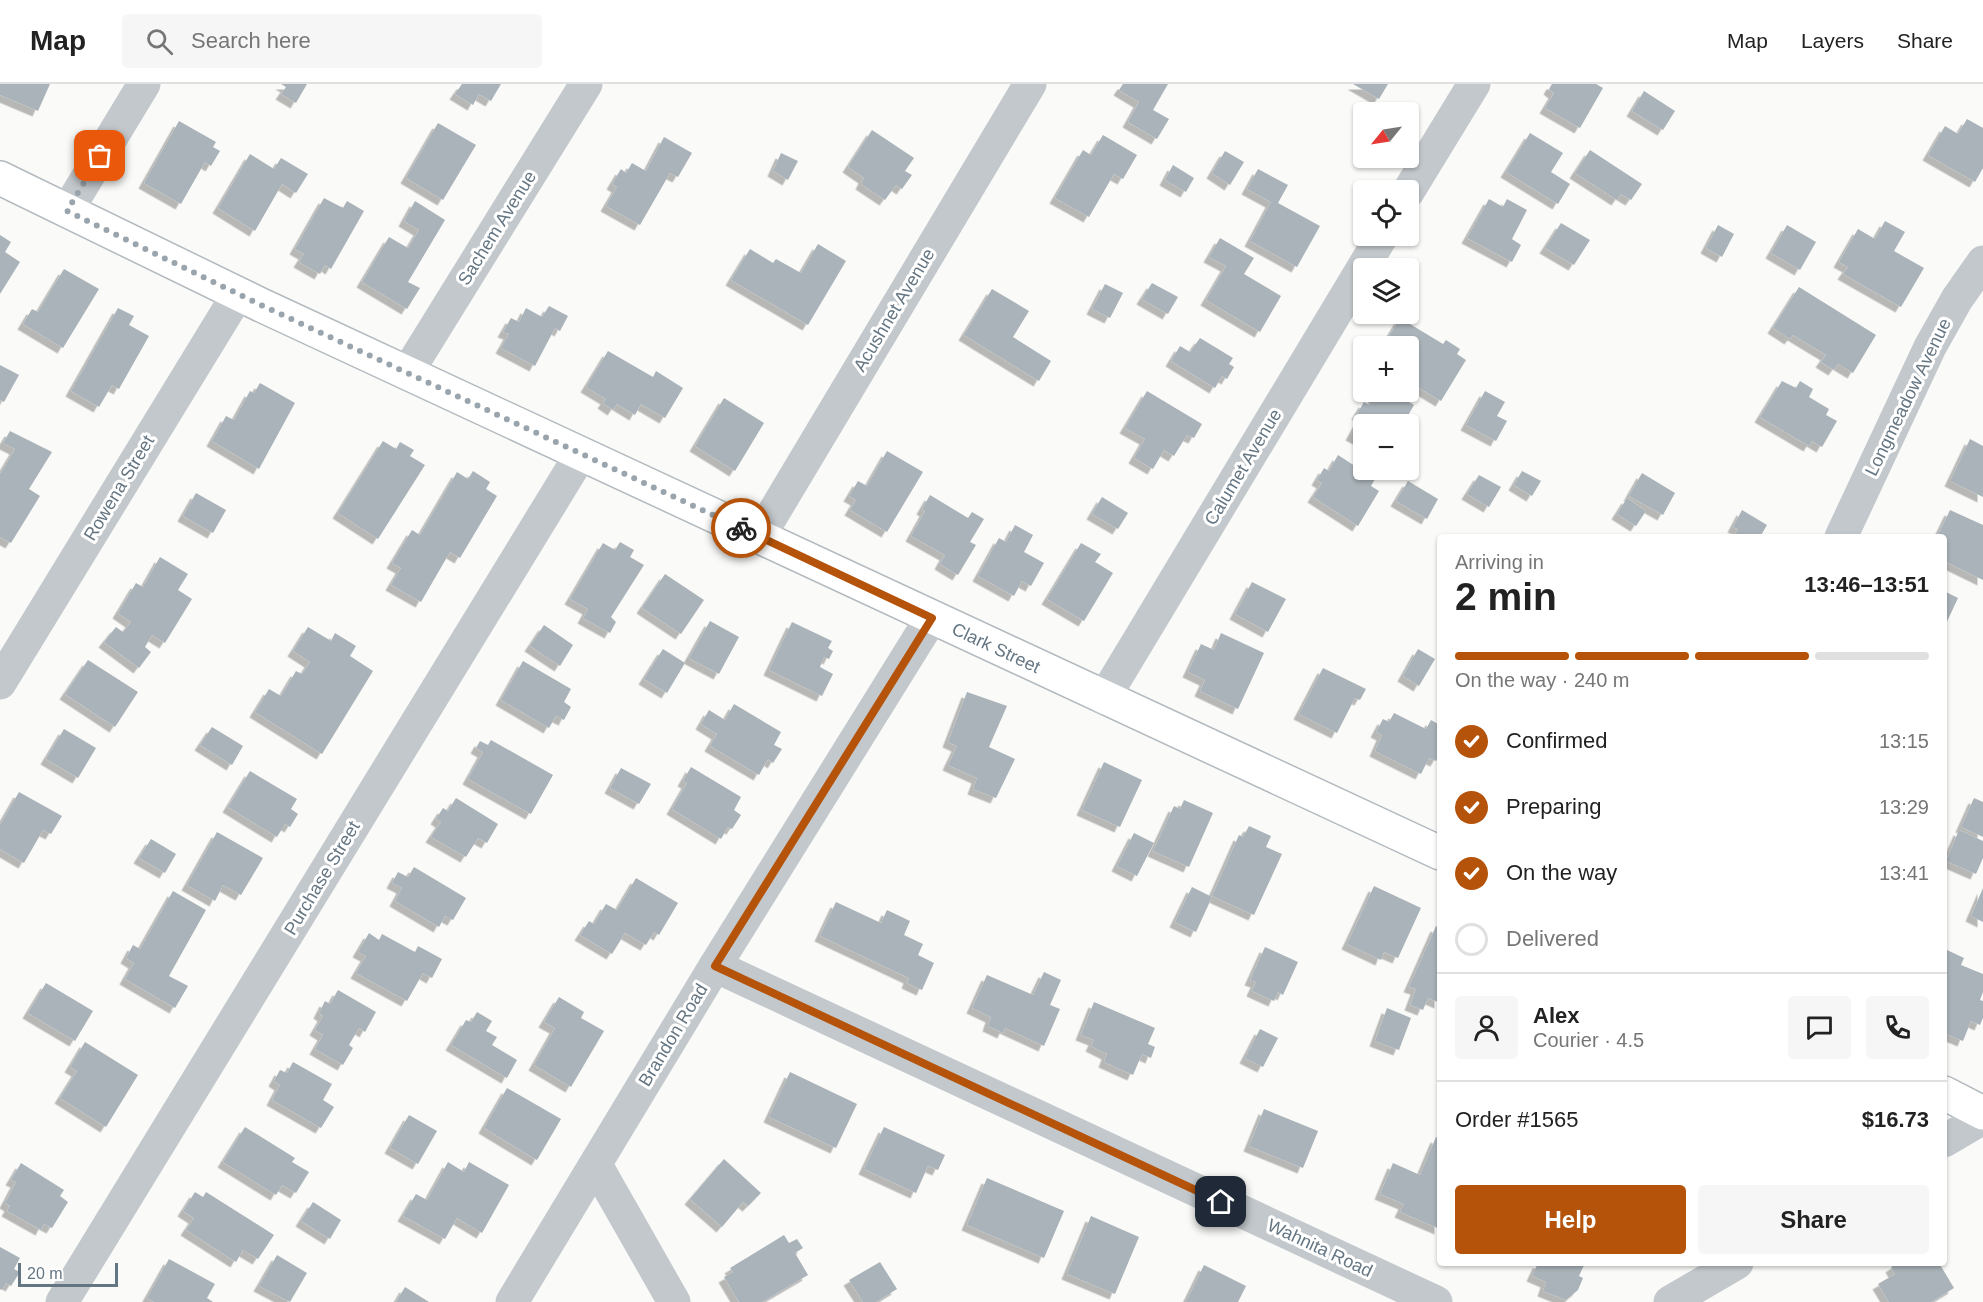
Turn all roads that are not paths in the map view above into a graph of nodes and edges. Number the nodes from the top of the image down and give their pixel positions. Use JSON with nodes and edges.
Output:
{"nodes":[{"id":1,"x":144,"y":84,"type":"edge"},
{"id":2,"x":586,"y":84,"type":"edge"},
{"id":3,"x":1030,"y":84,"type":"edge"},
{"id":4,"x":1474,"y":84,"type":"edge"},
{"id":5,"x":0,"y":178,"type":"edge"},
{"id":6,"x":1415,"y":180,"type":"edge"},
{"id":7,"x":67,"y":211,"type":"junction"},
{"id":8,"x":1376,"y":246,"type":"edge"},
{"id":9,"x":1983,"y":262,"type":"edge"},
{"id":10,"x":238,"y":294,"type":"junction"},
{"id":11,"x":407,"y":373,"type":"junction"},
{"id":12,"x":581,"y":454,"type":"junction"},
{"id":13,"x":1842,"y":534,"type":"edge"},
{"id":14,"x":759,"y":537,"type":"junction"},
{"id":15,"x":932,"y":618,"type":"junction"},
{"id":16,"x":0,"y":682,"type":"edge"},
{"id":17,"x":1104,"y":698,"type":"junction"},
{"id":18,"x":1437,"y":852,"type":"edge"},
{"id":19,"x":715,"y":966,"type":"junction"},
{"id":20,"x":1947,"y":1095,"type":"edge"},
{"id":21,"x":1983,"y":1113,"type":"edge"},
{"id":22,"x":1983,"y":1118,"type":"edge"},
{"id":23,"x":1947,"y":1139,"type":"edge"},
{"id":24,"x":596,"y":1165,"type":"junction"},
{"id":25,"x":1732,"y":1266,"type":"edge"},
{"id":26,"x":62,"y":1302,"type":"edge"},
{"id":27,"x":512,"y":1302,"type":"edge"},
{"id":28,"x":674,"y":1302,"type":"edge"},
{"id":29,"x":1436,"y":1302,"type":"edge"},
{"id":30,"x":1670,"y":1302,"type":"edge"}],
"edges":[{"from":1,"to":7,"type":"street"},
{"from":2,"to":11,"type":"street","name":"Sachem Avenue"},
{"from":3,"to":14,"type":"street","name":"Acushnet Avenue"},
{"from":4,"to":6,"type":"street"},
{"from":5,"to":7,"type":"street","name":"Clark Street"},
{"from":7,"to":10,"type":"street","name":"Clark Street"},
{"from":8,"to":17,"type":"street","name":"Calumet Avenue"},
{"from":9,"to":13,"type":"street","name":"Longmeadow Avenue"},
{"from":10,"to":11,"type":"street","name":"Clark Street"},
{"from":10,"to":16,"type":"street","name":"Rowena Street"},
{"from":11,"to":12,"type":"street","name":"Clark Street"},
{"from":12,"to":14,"type":"street","name":"Clark Street"},
{"from":12,"to":26,"type":"street","name":"Purchase Street"},
{"from":14,"to":15,"type":"street","name":"Clark Street"},
{"from":15,"to":17,"type":"street","name":"Clark Street"},
{"from":15,"to":19,"type":"street","name":"Brandon Road"},
{"from":17,"to":18,"type":"street","name":"Clark Street"},
{"from":19,"to":24,"type":"street","name":"Brandon Road"},
{"from":19,"to":29,"type":"street","name":"Wahnita Road"},
{"from":20,"to":21,"type":"street"},
{"from":22,"to":23,"type":"street"},
{"from":24,"to":27,"type":"street","name":"Brandon Road"},
{"from":24,"to":28,"type":"street"},
{"from":25,"to":30,"type":"street"}]}
